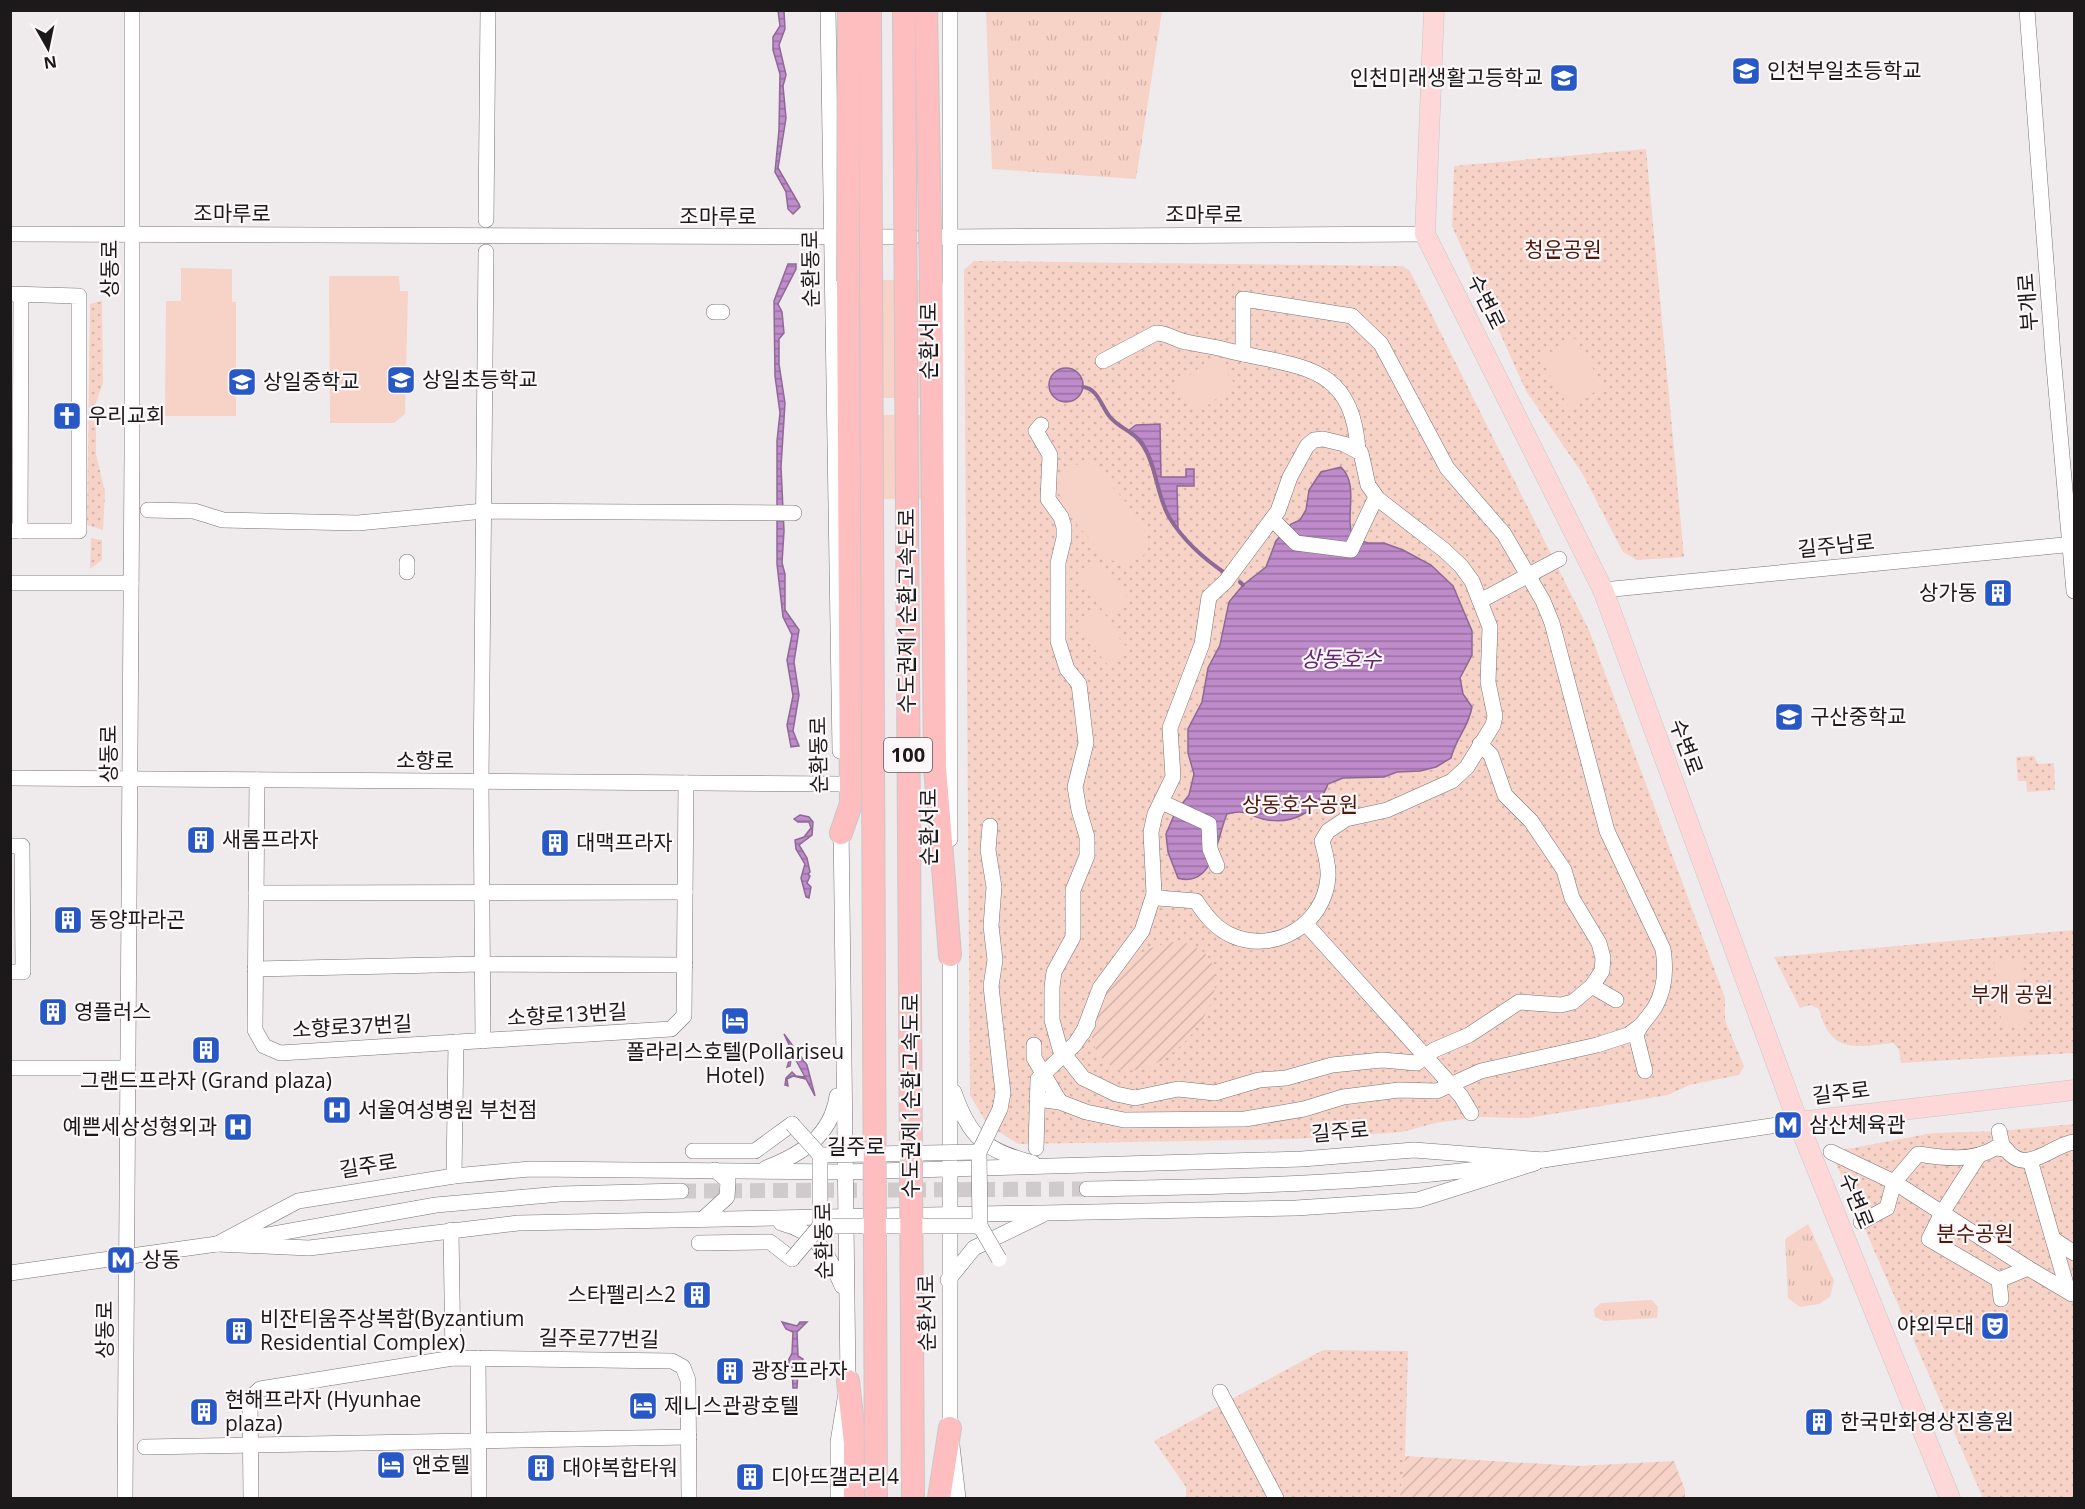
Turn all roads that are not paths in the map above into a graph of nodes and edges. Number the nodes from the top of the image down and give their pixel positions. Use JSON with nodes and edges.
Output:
{"nodes":[{"id":1,"x":132,"y":10,"type":"edge"},
{"id":2,"x":488,"y":10,"type":"edge"},
{"id":3,"x":828,"y":10,"type":"edge"},
{"id":4,"x":849,"y":10,"type":"edge"},
{"id":5,"x":870,"y":10,"type":"edge"},
{"id":6,"x":904,"y":10,"type":"edge"},
{"id":7,"x":926,"y":10,"type":"edge"},
{"id":8,"x":950,"y":10,"type":"edge"},
{"id":9,"x":1434,"y":10,"type":"edge"},
{"id":10,"x":2027,"y":10,"type":"edge"},
{"id":11,"x":486,"y":220,"type":"dead end"},
{"id":12,"x":10,"y":234,"type":"edge"},
{"id":13,"x":131,"y":234,"type":"junction"},
{"id":14,"x":1425,"y":234,"type":"junction"},
{"id":15,"x":949,"y":237,"type":"junction"},
{"id":16,"x":831,"y":238,"type":"junction"},
{"id":17,"x":486,"y":252,"type":"dead end"},
{"id":18,"x":16,"y":294,"type":"edge"},
{"id":19,"x":1243,"y":354,"type":"junction"},
{"id":20,"x":1103,"y":361,"type":"dead end"},
{"id":21,"x":1041,"y":424,"type":"dead end"},
{"id":22,"x":1358,"y":451,"type":"junction"},
{"id":23,"x":1376,"y":497,"type":"junction"},
{"id":24,"x":148,"y":510,"type":"dead end"},
{"id":25,"x":483,"y":511,"type":"junction"},
{"id":26,"x":794,"y":513,"type":"dead end"},
{"id":27,"x":1278,"y":524,"type":"junction"},
{"id":28,"x":15,"y":531,"type":"edge"},
{"id":29,"x":2072,"y":544,"type":"edge"},
{"id":30,"x":1559,"y":559,"type":"dead end"},
{"id":31,"x":1528,"y":576,"type":"junction"},
{"id":32,"x":10,"y":583,"type":"edge"},
{"id":33,"x":131,"y":583,"type":"junction"},
{"id":34,"x":1602,"y":590,"type":"junction"},
{"id":35,"x":2074,"y":591,"type":"edge"},
{"id":36,"x":1480,"y":601,"type":"junction"},
{"id":37,"x":1480,"y":744,"type":"junction"},
{"id":38,"x":10,"y":778,"type":"edge"},
{"id":39,"x":130,"y":779,"type":"junction"},
{"id":40,"x":257,"y":780,"type":"junction"},
{"id":41,"x":481,"y":782,"type":"junction"},
{"id":42,"x":686,"y":783,"type":"junction"},
{"id":43,"x":840,"y":784,"type":"junction"},
{"id":44,"x":1172,"y":808,"type":"dead end"},
{"id":45,"x":990,"y":826,"type":"dead end"},
{"id":46,"x":841,"y":832,"type":"junction"},
{"id":47,"x":10,"y":846,"type":"edge"},
{"id":48,"x":1215,"y":863,"type":"dead end"},
{"id":49,"x":481,"y":892,"type":"junction"},
{"id":50,"x":685,"y":892,"type":"junction"},
{"id":51,"x":256,"y":893,"type":"junction"},
{"id":52,"x":1154,"y":894,"type":"junction"},
{"id":53,"x":1306,"y":924,"type":"junction"},
{"id":54,"x":950,"y":955,"type":"junction"},
{"id":55,"x":482,"y":964,"type":"junction"},
{"id":56,"x":685,"y":964,"type":"junction"},
{"id":57,"x":255,"y":969,"type":"junction"},
{"id":58,"x":10,"y":972,"type":"edge"},
{"id":59,"x":1592,"y":986,"type":"junction"},
{"id":60,"x":1616,"y":1000,"type":"dead end"},
{"id":61,"x":1639,"y":1027,"type":"junction"},
{"id":62,"x":483,"y":1041,"type":"junction"},
{"id":63,"x":456,"y":1042,"type":"junction"},
{"id":64,"x":1034,"y":1045,"type":"dead end"},
{"id":65,"x":843,"y":1054,"type":"junction"},
{"id":66,"x":1064,"y":1054,"type":"junction"},
{"id":67,"x":1425,"y":1056,"type":"junction"},
{"id":68,"x":10,"y":1068,"type":"edge"},
{"id":69,"x":128,"y":1068,"type":"junction"},
{"id":70,"x":1645,"y":1071,"type":"dead end"},
{"id":71,"x":1045,"y":1073,"type":"junction"},
{"id":72,"x":1450,"y":1083,"type":"junction"},
{"id":73,"x":951,"y":1084,"type":"junction"},
{"id":74,"x":2074,"y":1090,"type":"edge"},
{"id":75,"x":1037,"y":1099,"type":"junction"},
{"id":76,"x":1060,"y":1102,"type":"junction"},
{"id":77,"x":1471,"y":1113,"type":"dead end"},
{"id":78,"x":1798,"y":1122,"type":"junction"},
{"id":79,"x":1999,"y":1131,"type":"dead end"},
{"id":80,"x":2074,"y":1142,"type":"edge"},
{"id":81,"x":1036,"y":1148,"type":"dead end"},
{"id":82,"x":2003,"y":1149,"type":"junction"},
{"id":83,"x":693,"y":1151,"type":"dead end"},
{"id":84,"x":979,"y":1152,"type":"junction"},
{"id":85,"x":1831,"y":1152,"type":"dead end"},
{"id":86,"x":820,"y":1155,"type":"junction"},
{"id":87,"x":1979,"y":1155,"type":"junction"},
{"id":88,"x":1544,"y":1160,"type":"junction"},
{"id":89,"x":2030,"y":1160,"type":"junction"},
{"id":90,"x":1048,"y":1167,"type":"junction"},
{"id":91,"x":715,"y":1170,"type":"junction"},
{"id":92,"x":762,"y":1170,"type":"junction"},
{"id":93,"x":948,"y":1170,"type":"junction"},
{"id":94,"x":844,"y":1172,"type":"junction"},
{"id":95,"x":454,"y":1176,"type":"junction"},
{"id":96,"x":1894,"y":1182,"type":"junction"},
{"id":97,"x":1087,"y":1189,"type":"tunnel mouth"},
{"id":98,"x":681,"y":1191,"type":"tunnel mouth"},
{"id":99,"x":1046,"y":1213,"type":"junction"},
{"id":100,"x":1942,"y":1213,"type":"junction"},
{"id":101,"x":948,"y":1214,"type":"junction"},
{"id":102,"x":844,"y":1216,"type":"junction"},
{"id":103,"x":764,"y":1218,"type":"junction"},
{"id":104,"x":703,"y":1219,"type":"junction"},
{"id":105,"x":1861,"y":1222,"type":"dead end"},
{"id":106,"x":820,"y":1226,"type":"junction"},
{"id":107,"x":980,"y":1226,"type":"junction"},
{"id":108,"x":451,"y":1230,"type":"junction"},
{"id":109,"x":2052,"y":1239,"type":"junction"},
{"id":110,"x":699,"y":1243,"type":"dead end"},
{"id":111,"x":217,"y":1245,"type":"junction"},
{"id":112,"x":2074,"y":1253,"type":"edge"},
{"id":113,"x":126,"y":1257,"type":"junction"},
{"id":114,"x":999,"y":1259,"type":"dead end"},
{"id":115,"x":2028,"y":1268,"type":"junction"},
{"id":116,"x":10,"y":1274,"type":"edge"},
{"id":117,"x":948,"y":1280,"type":"junction"},
{"id":118,"x":1999,"y":1280,"type":"junction"},
{"id":119,"x":2071,"y":1293,"type":"edge"},
{"id":120,"x":846,"y":1297,"type":"junction"},
{"id":121,"x":2001,"y":1299,"type":"dead end"},
{"id":122,"x":453,"y":1358,"type":"junction"},
{"id":123,"x":478,"y":1358,"type":"junction"},
{"id":124,"x":848,"y":1381,"type":"junction"},
{"id":125,"x":1220,"y":1392,"type":"dead end"},
{"id":126,"x":950,"y":1428,"type":"junction"},
{"id":127,"x":689,"y":1437,"type":"junction"},
{"id":128,"x":479,"y":1440,"type":"junction"},
{"id":129,"x":250,"y":1444,"type":"junction"},
{"id":130,"x":145,"y":1447,"type":"dead end"},
{"id":131,"x":125,"y":1498,"type":"edge"},
{"id":132,"x":251,"y":1498,"type":"edge"},
{"id":133,"x":479,"y":1498,"type":"edge"},
{"id":134,"x":690,"y":1498,"type":"edge"},
{"id":135,"x":838,"y":1498,"type":"edge"},
{"id":136,"x":855,"y":1498,"type":"edge"},
{"id":137,"x":876,"y":1498,"type":"edge"},
{"id":138,"x":913,"y":1498,"type":"edge"},
{"id":139,"x":939,"y":1498,"type":"edge"},
{"id":140,"x":958,"y":1498,"type":"edge"},
{"id":141,"x":1276,"y":1498,"type":"edge"},
{"id":142,"x":1950,"y":1498,"type":"edge"}],
"edges":[{"from":1,"to":13,"type":"street","name":"상동로"},
{"from":2,"to":11,"type":"street"},
{"from":3,"to":16,"type":"street","name":"순환동로"},
{"from":4,"to":46,"type":"highway","bridge":true},
{"from":5,"to":137,"type":"highway","name":"수도권제1순환고속도로","number":"100","bridge":true},
{"from":6,"to":138,"type":"highway","name":"수도권제1순환고속도로","number":"100","bridge":true},
{"from":7,"to":54,"type":"highway","bridge":true},
{"from":8,"to":15,"type":"street","name":"순환서로"},
{"from":9,"to":14,"type":"main road","name":"수변로"},
{"from":10,"to":29,"type":"street","name":"부개로"},
{"from":12,"to":13,"type":"street","name":"조마루로"},
{"from":13,"to":16,"type":"street","name":"조마루로"},
{"from":13,"to":33,"type":"street","name":"상동로"},
{"from":14,"to":15,"type":"street","name":"조마루로"},
{"from":14,"to":34,"type":"main road","name":"수변로"},
{"from":15,"to":16,"type":"street","name":"조마루로"},
{"from":15,"to":54,"type":"street","name":"순환서로"},
{"from":16,"to":43,"type":"street","name":"순환동로"},
{"from":17,"to":25,"type":"street"},
{"from":18,"to":28,"type":"street"},
{"from":18,"to":28,"type":"street"},
{"from":19,"to":20,"type":"street"},
{"from":19,"to":22,"type":"street"},
{"from":19,"to":31,"type":"street"},
{"from":21,"to":66,"type":"street"},
{"from":22,"to":23,"type":"street"},
{"from":22,"to":27,"type":"street"},
{"from":23,"to":27,"type":"street"},
{"from":23,"to":36,"type":"street"},
{"from":24,"to":25,"type":"street"},
{"from":25,"to":26,"type":"street"},
{"from":25,"to":41,"type":"street"},
{"from":27,"to":52,"type":"street"},
{"from":29,"to":34,"type":"street","name":"길주남로"},
{"from":29,"to":35,"type":"street","name":"부개로"},
{"from":30,"to":31,"type":"street"},
{"from":31,"to":36,"type":"street"},
{"from":31,"to":61,"type":"street"},
{"from":32,"to":33,"type":"street"},
{"from":33,"to":39,"type":"street","name":"상동로"},
{"from":34,"to":78,"type":"main road","name":"수변로"},
{"from":36,"to":37,"type":"street"},
{"from":37,"to":53,"type":"street"},
{"from":37,"to":59,"type":"street"},
{"from":38,"to":39,"type":"street","name":"소향로"},
{"from":39,"to":40,"type":"street","name":"소향로"},
{"from":39,"to":69,"type":"street","name":"상동로"},
{"from":40,"to":41,"type":"street","name":"소향로"},
{"from":40,"to":51,"type":"street","name":"소향로37번길"},
{"from":41,"to":42,"type":"street","name":"소향로"},
{"from":41,"to":49,"type":"street"},
{"from":42,"to":43,"type":"street","name":"소향로"},
{"from":42,"to":50,"type":"street","name":"소향로13번길"},
{"from":43,"to":46,"type":"street","name":"순환동로"},
{"from":44,"to":48,"type":"street"},
{"from":45,"to":84,"type":"street","bridge":true},
{"from":46,"to":65,"type":"street","name":"순환동로"},
{"from":47,"to":58,"type":"street"},
{"from":49,"to":50,"type":"street"},
{"from":49,"to":51,"type":"street"},
{"from":49,"to":55,"type":"street"},
{"from":50,"to":56,"type":"street","name":"소향로13번길"},
{"from":51,"to":57,"type":"street","name":"소향로37번길"},
{"from":52,"to":53,"type":"street"},
{"from":52,"to":66,"type":"street"},
{"from":53,"to":67,"type":"street"},
{"from":54,"to":73,"type":"street","name":"순환서로"},
{"from":55,"to":56,"type":"street"},
{"from":55,"to":57,"type":"street"},
{"from":55,"to":62,"type":"street"},
{"from":56,"to":62,"type":"street","name":"소향로13번길"},
{"from":57,"to":63,"type":"street","name":"소향로37번길"},
{"from":59,"to":60,"type":"street"},
{"from":59,"to":67,"type":"street"},
{"from":61,"to":70,"type":"street"},
{"from":61,"to":72,"type":"street"},
{"from":62,"to":63,"type":"street","name":"소향로13번길"},
{"from":63,"to":95,"type":"street"},
{"from":64,"to":71,"type":"street"},
{"from":65,"to":92,"type":"street"},
{"from":65,"to":94,"type":"street","name":"순환동로"},
{"from":66,"to":67,"type":"street"},
{"from":66,"to":71,"type":"street"},
{"from":67,"to":72,"type":"street"},
{"from":68,"to":69,"type":"street"},
{"from":69,"to":113,"type":"street","name":"상동로"},
{"from":71,"to":75,"type":"street"},
{"from":71,"to":76,"type":"street"},
{"from":72,"to":76,"type":"street"},
{"from":72,"to":77,"type":"street"},
{"from":73,"to":90,"type":"street"},
{"from":73,"to":93,"type":"street","name":"순환서로"},
{"from":74,"to":78,"type":"main road","name":"길주로"},
{"from":75,"to":76,"type":"street"},
{"from":75,"to":81,"type":"street"},
{"from":78,"to":88,"type":"street","name":"길주로"},
{"from":78,"to":142,"type":"main road","name":"수변로"},
{"from":79,"to":82,"type":"street"},
{"from":80,"to":89,"type":"street"},
{"from":82,"to":87,"type":"street"},
{"from":82,"to":89,"type":"street"},
{"from":83,"to":86,"type":"street","bridge":true},
{"from":84,"to":86,"type":"street","bridge":true},
{"from":84,"to":107,"type":"street","bridge":true},
{"from":85,"to":96,"type":"street"},
{"from":86,"to":106,"type":"street","bridge":true},
{"from":87,"to":96,"type":"street"},
{"from":87,"to":100,"type":"street"},
{"from":88,"to":90,"type":"street","name":"길주로"},
{"from":88,"to":97,"type":"street","name":"길주로"},
{"from":88,"to":99,"type":"street","name":"길주로"},
{"from":89,"to":109,"type":"street"},
{"from":90,"to":93,"type":"street","name":"길주로"},
{"from":91,"to":92,"type":"street","name":"길주로"},
{"from":91,"to":95,"type":"street","name":"길주로"},
{"from":91,"to":104,"type":"street"},
{"from":92,"to":94,"type":"street","name":"길주로"},
{"from":93,"to":94,"type":"street","name":"길주로"},
{"from":93,"to":101,"type":"street","name":"순환서로"},
{"from":94,"to":102,"type":"street","name":"순환동로"},
{"from":95,"to":111,"type":"street","name":"길주로"},
{"from":96,"to":100,"type":"street"},
{"from":96,"to":105,"type":"street"},
{"from":98,"to":111,"type":"street","name":"길주로"},
{"from":99,"to":101,"type":"street","name":"길주로"},
{"from":99,"to":117,"type":"street"},
{"from":100,"to":115,"type":"street"},
{"from":100,"to":118,"type":"street"},
{"from":101,"to":102,"type":"street","name":"길주로"},
{"from":101,"to":117,"type":"street","name":"순환서로"},
{"from":102,"to":103,"type":"street","name":"길주로"},
{"from":102,"to":120,"type":"street","name":"순환동로"},
{"from":103,"to":104,"type":"street","name":"길주로"},
{"from":103,"to":120,"type":"street"},
{"from":104,"to":108,"type":"street","name":"길주로"},
{"from":106,"to":107,"type":"street","bridge":true},
{"from":106,"to":110,"type":"street","bridge":true},
{"from":107,"to":114,"type":"street","bridge":true},
{"from":108,"to":111,"type":"street","name":"길주로"},
{"from":108,"to":122,"type":"street"},
{"from":109,"to":112,"type":"street"},
{"from":109,"to":119,"type":"street"},
{"from":111,"to":113,"type":"street","name":"길주로"},
{"from":113,"to":116,"type":"street","name":"길주로"},
{"from":113,"to":131,"type":"street","name":"상동로"},
{"from":115,"to":118,"type":"street"},
{"from":115,"to":119,"type":"street"},
{"from":117,"to":126,"type":"street","name":"순환서로"},
{"from":118,"to":121,"type":"street"},
{"from":120,"to":124,"type":"street","name":"순환동로"},
{"from":122,"to":123,"type":"street","name":"길주로77번길"},
{"from":122,"to":129,"type":"street","name":"길주로77번길"},
{"from":123,"to":127,"type":"street","name":"길주로77번길"},
{"from":123,"to":128,"type":"street"},
{"from":124,"to":135,"type":"street","name":"순환동로"},
{"from":124,"to":136,"type":"highway"},
{"from":125,"to":141,"type":"street"},
{"from":126,"to":139,"type":"highway"},
{"from":126,"to":140,"type":"street","name":"순환서로"},
{"from":127,"to":128,"type":"street"},
{"from":127,"to":134,"type":"street","name":"길주로77번길"},
{"from":128,"to":129,"type":"street"},
{"from":128,"to":133,"type":"street"},
{"from":129,"to":130,"type":"street"},
{"from":129,"to":132,"type":"street","name":"길주로77번길"}]}
